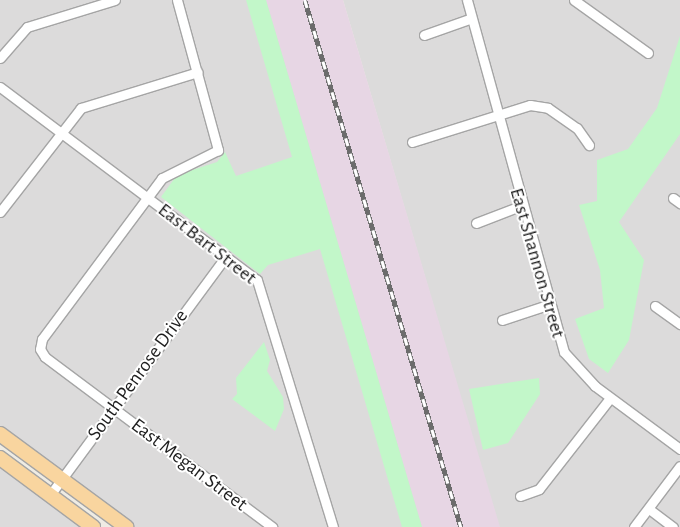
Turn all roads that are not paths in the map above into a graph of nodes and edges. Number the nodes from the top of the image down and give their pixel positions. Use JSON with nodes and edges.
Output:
{"nodes":[{"id":1,"x":116,"y":0,"type":"edge"},
{"id":2,"x":177,"y":0,"type":"edge"},
{"id":3,"x":467,"y":0,"type":"edge"},
{"id":4,"x":574,"y":0,"type":"edge"},
{"id":5,"x":83,"y":5,"type":"edge"},
{"id":6,"x":469,"y":19,"type":"junction"},
{"id":7,"x":424,"y":35,"type":"dead end"},
{"id":8,"x":648,"y":53,"type":"dead end"},
{"id":9,"x":0,"y":58,"type":"edge"},
{"id":10,"x":198,"y":72,"type":"junction"},
{"id":11,"x":0,"y":87,"type":"edge"},
{"id":12,"x":494,"y":114,"type":"junction"},
{"id":13,"x":60,"y":132,"type":"junction"},
{"id":14,"x":412,"y":142,"type":"dead end"},
{"id":15,"x":589,"y":145,"type":"dead end"},
{"id":16,"x":148,"y":197,"type":"junction"},
{"id":17,"x":520,"y":206,"type":"junction"},
{"id":18,"x":0,"y":211,"type":"edge"},
{"id":19,"x":476,"y":223,"type":"dead end"},
{"id":20,"x":226,"y":256,"type":"junction"},
{"id":21,"x":547,"y":305,"type":"junction"},
{"id":22,"x":655,"y":306,"type":"dead end"},
{"id":23,"x":502,"y":320,"type":"dead end"},
{"id":24,"x":680,"y":324,"type":"edge"},
{"id":25,"x":610,"y":398,"type":"junction"},
{"id":26,"x":113,"y":408,"type":"junction"},
{"id":27,"x":0,"y":434,"type":"edge"},
{"id":28,"x":680,"y":449,"type":"edge"},
{"id":29,"x":0,"y":458,"type":"edge"},
{"id":30,"x":680,"y":466,"type":"edge"},
{"id":31,"x":61,"y":480,"type":"junction"},
{"id":32,"x":50,"y":495,"type":"junction"},
{"id":33,"x":520,"y":496,"type":"dead end"},
{"id":34,"x":649,"y":509,"type":"junction"},
{"id":35,"x":93,"y":527,"type":"edge"},
{"id":36,"x":126,"y":527,"type":"edge"},
{"id":37,"x":272,"y":527,"type":"edge"},
{"id":38,"x":333,"y":527,"type":"edge"},
{"id":39,"x":634,"y":527,"type":"edge"},
{"id":40,"x":673,"y":527,"type":"edge"}],
"edges":[{"from":1,"to":5,"type":"street"},
{"from":2,"to":10,"type":"street"},
{"from":3,"to":6,"type":"street","name":"East Shannon Street"},
{"from":4,"to":8,"type":"street"},
{"from":5,"to":9,"type":"street"},
{"from":6,"to":7,"type":"street"},
{"from":6,"to":12,"type":"street","name":"East Shannon Street"},
{"from":10,"to":13,"type":"street"},
{"from":10,"to":16,"type":"street"},
{"from":11,"to":13,"type":"street","name":"East Bart Street"},
{"from":12,"to":14,"type":"street"},
{"from":12,"to":15,"type":"street"},
{"from":12,"to":17,"type":"street","name":"East Shannon Street"},
{"from":13,"to":16,"type":"street","name":"East Bart Street"},
{"from":13,"to":18,"type":"street"},
{"from":16,"to":20,"type":"street","name":"East Bart Street"},
{"from":16,"to":26,"type":"street","name":"East Megan Street"},
{"from":17,"to":19,"type":"street"},
{"from":17,"to":21,"type":"street","name":"East Shannon Street"},
{"from":20,"to":26,"type":"street","name":"South Penrose Drive"},
{"from":20,"to":38,"type":"street","name":"East Bart Street"},
{"from":21,"to":23,"type":"street"},
{"from":21,"to":25,"type":"street","name":"East Shannon Street"},
{"from":22,"to":24,"type":"street"},
{"from":25,"to":28,"type":"street","name":"East Shannon Street"},
{"from":25,"to":33,"type":"street"},
{"from":26,"to":31,"type":"street","name":"South Penrose Drive"},
{"from":26,"to":37,"type":"street","name":"East Megan Street"},
{"from":27,"to":31,"type":"main road"},
{"from":29,"to":32,"type":"main road"},
{"from":30,"to":34,"type":"street"},
{"from":31,"to":32,"type":"street","name":"South Penrose Drive"},
{"from":31,"to":36,"type":"main road"},
{"from":32,"to":35,"type":"main road"},
{"from":34,"to":39,"type":"street"},
{"from":34,"to":40,"type":"street"}]}
